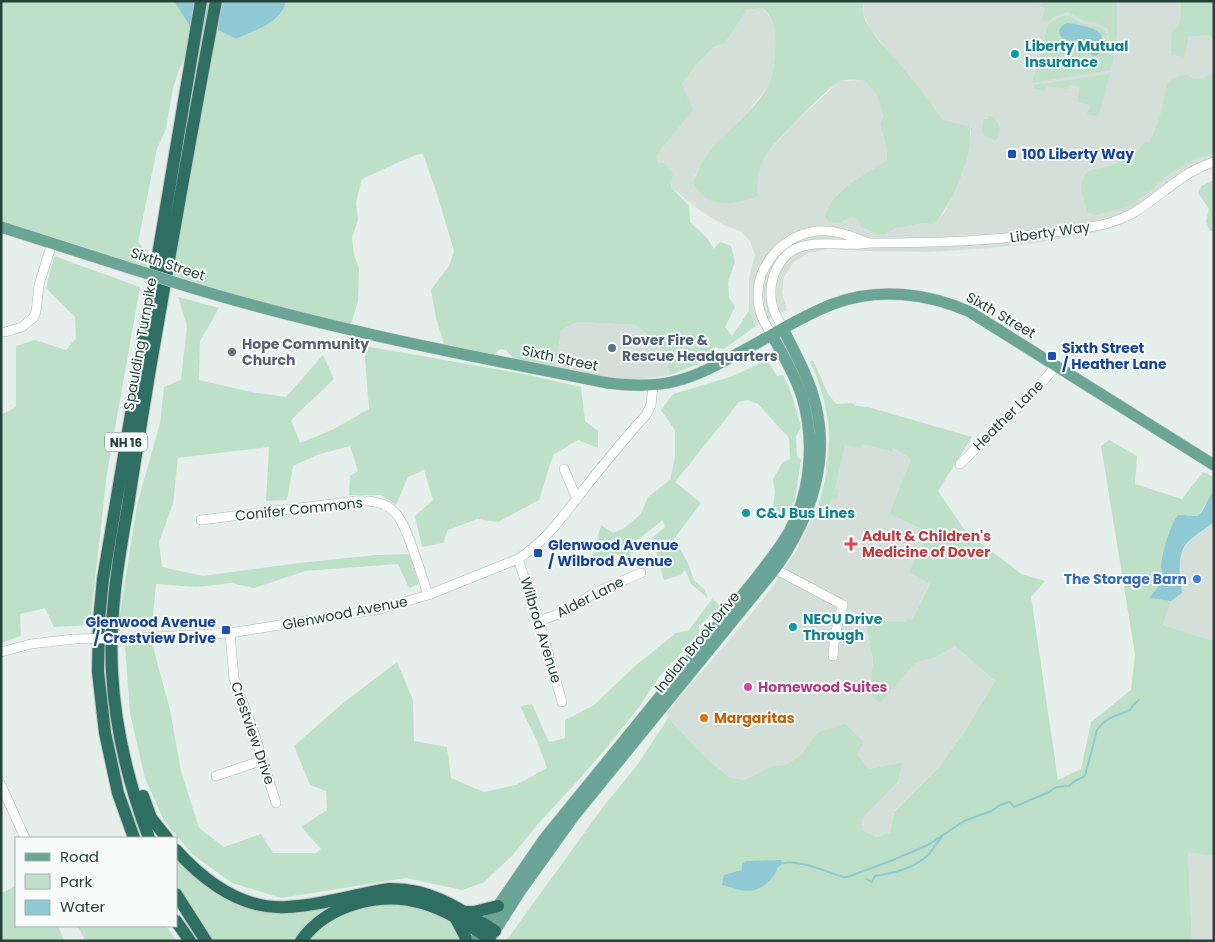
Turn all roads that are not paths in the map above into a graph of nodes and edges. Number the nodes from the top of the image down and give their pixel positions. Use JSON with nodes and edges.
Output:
{"nodes":[{"id":1,"x":201,"y":1,"type":"edge"},
{"id":2,"x":216,"y":1,"type":"edge"},
{"id":3,"x":1214,"y":162,"type":"edge"},
{"id":4,"x":1,"y":227,"type":"edge"},
{"id":5,"x":52,"y":243,"type":"junction"},
{"id":6,"x":869,"y":243,"type":"junction"},
{"id":7,"x":783,"y":329,"type":"junction"},
{"id":8,"x":6,"y":332,"type":"dead end"},
{"id":9,"x":772,"y":335,"type":"junction"},
{"id":10,"x":1056,"y":366,"type":"junction"},
{"id":11,"x":653,"y":385,"type":"junction"},
{"id":12,"x":960,"y":464,"type":"dead end"},
{"id":13,"x":1214,"y":464,"type":"edge"},
{"id":14,"x":564,"y":469,"type":"dead end"},
{"id":15,"x":577,"y":498,"type":"junction"},
{"id":16,"x":201,"y":520,"type":"dead end"},
{"id":17,"x":518,"y":559,"type":"junction"},
{"id":18,"x":771,"y":566,"type":"junction"},
{"id":19,"x":641,"y":572,"type":"dead end"},
{"id":20,"x":428,"y":595,"type":"junction"},
{"id":21,"x":539,"y":621,"type":"junction"},
{"id":22,"x":230,"y":633,"type":"junction"},
{"id":23,"x":1,"y":652,"type":"edge"},
{"id":24,"x":833,"y":656,"type":"dead end"},
{"id":25,"x":562,"y":702,"type":"dead end"},
{"id":26,"x":117,"y":718,"type":"junction"},
{"id":27,"x":263,"y":760,"type":"junction"},
{"id":28,"x":216,"y":776,"type":"dead end"},
{"id":29,"x":1,"y":785,"type":"edge"},
{"id":30,"x":276,"y":803,"type":"dead end"},
{"id":31,"x":25,"y":837,"type":"edge"},
{"id":32,"x":134,"y":837,"type":"edge"},
{"id":33,"x":149,"y":837,"type":"edge"},
{"id":34,"x":166,"y":837,"type":"edge"},
{"id":35,"x":178,"y":852,"type":"edge"},
{"id":36,"x":178,"y":897,"type":"edge"},
{"id":37,"x":498,"y":906,"type":"junction"},
{"id":38,"x":459,"y":914,"type":"junction"},
{"id":39,"x":178,"y":923,"type":"edge"},
{"id":40,"x":485,"y":935,"type":"edge"},
{"id":41,"x":190,"y":941,"type":"edge"},
{"id":42,"x":206,"y":941,"type":"edge"},
{"id":43,"x":302,"y":941,"type":"edge"},
{"id":44,"x":466,"y":941,"type":"edge"}],
"edges":[{"from":1,"to":32,"type":"highway","name":"Spaulding Turnpike","number":"NH 16"},
{"from":2,"to":26,"type":"highway","name":"Spaulding Turnpike","number":"NH 16"},
{"from":3,"to":6,"type":"street","name":"Liberty Way"},
{"from":4,"to":5,"type":"main road","name":"Sixth Street"},
{"from":5,"to":8,"type":"street"},
{"from":5,"to":11,"type":"main road","name":"Sixth Street","bridge":true},
{"from":6,"to":7,"type":"street","name":"Liberty Way"},
{"from":6,"to":9,"type":"street","name":"Liberty Way"},
{"from":7,"to":9,"type":"main road","name":"Sixth Street"},
{"from":7,"to":10,"type":"main road","name":"Sixth Street"},
{"from":7,"to":18,"type":"main road","name":"Indian Brook Drive"},
{"from":9,"to":11,"type":"main road","name":"Sixth Street"},
{"from":9,"to":18,"type":"main road","name":"Indian Brook Drive"},
{"from":10,"to":12,"type":"street","name":"Heather Lane"},
{"from":10,"to":13,"type":"main road","name":"Sixth Street"},
{"from":11,"to":15,"type":"street","name":"Glenwood Avenue"},
{"from":14,"to":15,"type":"street"},
{"from":15,"to":17,"type":"street","name":"Glenwood Avenue"},
{"from":16,"to":20,"type":"street","name":"Conifer Commons"},
{"from":17,"to":20,"type":"street","name":"Glenwood Avenue"},
{"from":17,"to":21,"type":"street","name":"Wilbrod Avenue"},
{"from":18,"to":24,"type":"street"},
{"from":18,"to":37,"type":"main road","name":"Indian Brook Drive"},
{"from":18,"to":40,"type":"main road","name":"Indian Brook Drive"},
{"from":19,"to":21,"type":"street","name":"Alder Lane"},
{"from":20,"to":22,"type":"street","name":"Glenwood Avenue"},
{"from":21,"to":25,"type":"street","name":"Wilbrod Avenue"},
{"from":22,"to":23,"type":"street","name":"Glenwood Avenue","bridge":true},
{"from":22,"to":27,"type":"street","name":"Crestview Drive"},
{"from":26,"to":33,"type":"highway","name":"Spaulding Turnpike","number":"NH 16"},
{"from":26,"to":34,"type":"highway"},
{"from":27,"to":28,"type":"street"},
{"from":27,"to":30,"type":"street","name":"Crestview Drive"},
{"from":29,"to":31,"type":"street"},
{"from":35,"to":38,"type":"highway"},
{"from":36,"to":42,"type":"highway"},
{"from":37,"to":38,"type":"highway"},
{"from":37,"to":40,"type":"main road","name":"Indian Brook Drive"},
{"from":38,"to":40,"type":"highway"},
{"from":38,"to":43,"type":"highway"},
{"from":38,"to":44,"type":"highway"},
{"from":39,"to":41,"type":"highway"}]}
